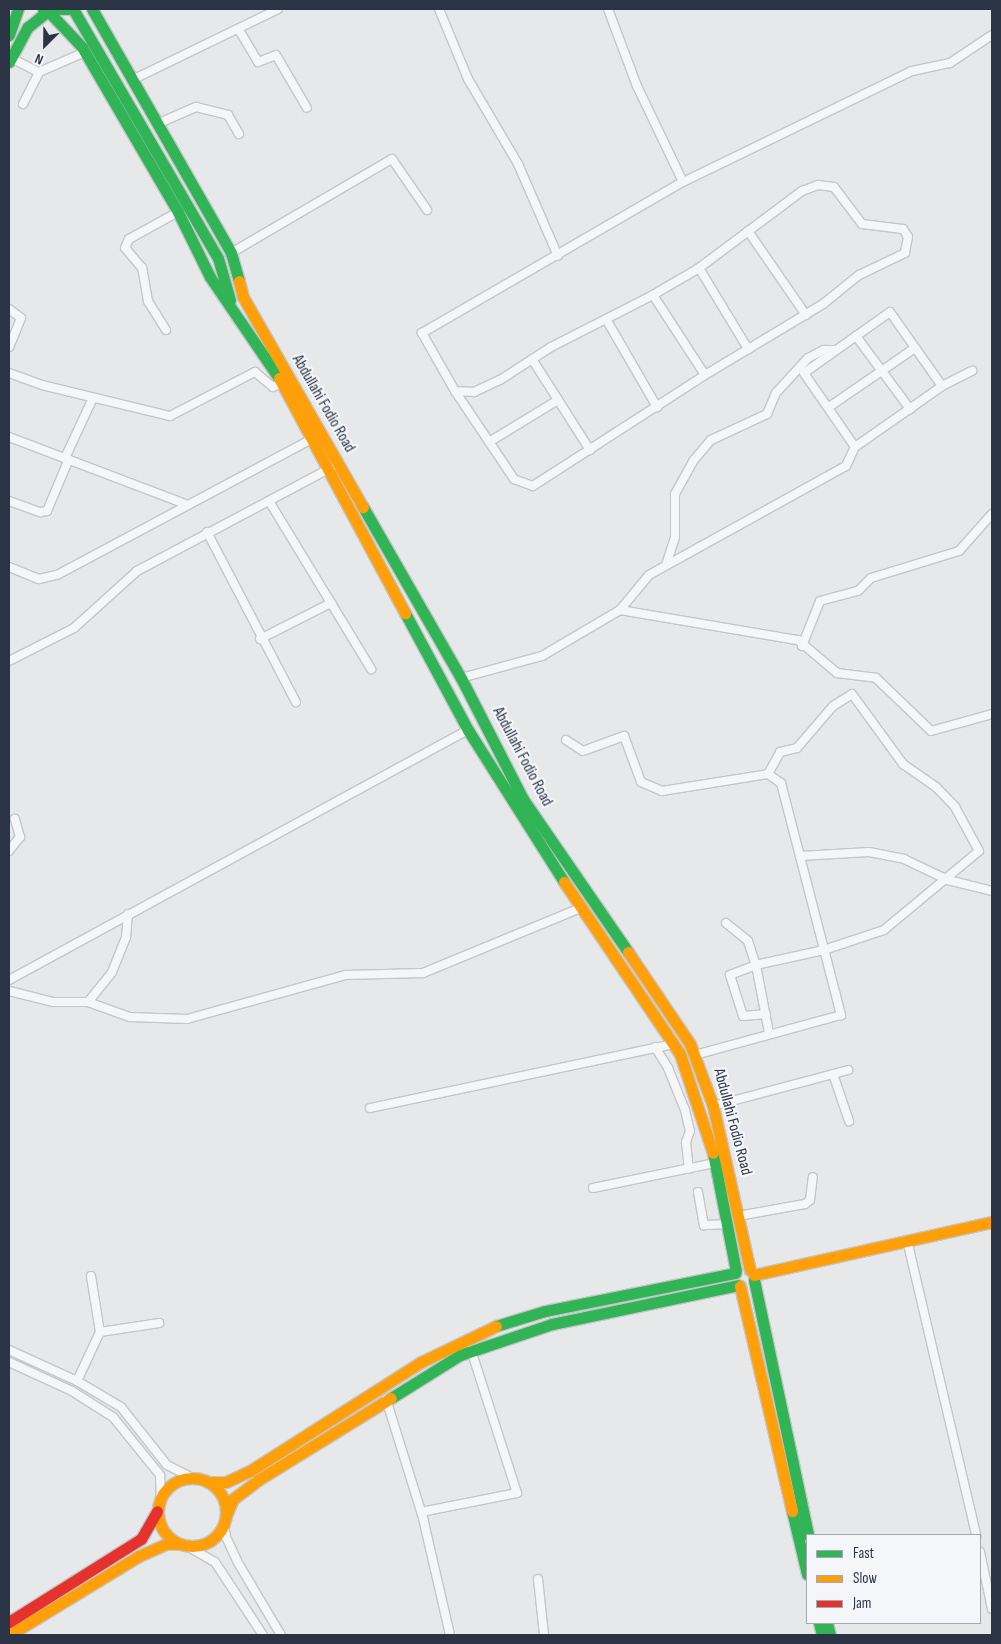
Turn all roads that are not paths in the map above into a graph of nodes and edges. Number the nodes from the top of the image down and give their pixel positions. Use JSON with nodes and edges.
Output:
{"nodes":[{"id":1,"x":18,"y":9,"type":"edge"},
{"id":2,"x":68,"y":9,"type":"edge"},
{"id":3,"x":73,"y":9,"type":"edge"},
{"id":4,"x":92,"y":9,"type":"edge"},
{"id":5,"x":278,"y":9,"type":"edge"},
{"id":6,"x":439,"y":9,"type":"edge"},
{"id":7,"x":608,"y":9,"type":"edge"},
{"id":8,"x":45,"y":10,"type":"edge"},
{"id":9,"x":239,"y":30,"type":"junction"},
{"id":10,"x":9,"y":35,"type":"edge"},
{"id":11,"x":992,"y":35,"type":"edge"},
{"id":12,"x":85,"y":52,"type":"junction"},
{"id":13,"x":10,"y":60,"type":"edge"},
{"id":14,"x":39,"y":72,"type":"junction"},
{"id":15,"x":132,"y":80,"type":"junction"},
{"id":16,"x":23,"y":104,"type":"dead end"},
{"id":17,"x":307,"y":108,"type":"dead end"},
{"id":18,"x":157,"y":124,"type":"junction"},
{"id":19,"x":240,"y":134,"type":"dead end"},
{"id":20,"x":684,"y":182,"type":"junction"},
{"id":21,"x":427,"y":210,"type":"dead end"},
{"id":22,"x":178,"y":212,"type":"junction"},
{"id":23,"x":748,"y":231,"type":"junction"},
{"id":24,"x":231,"y":253,"type":"junction"},
{"id":25,"x":558,"y":256,"type":"junction"},
{"id":26,"x":699,"y":268,"type":"junction"},
{"id":27,"x":223,"y":276,"type":"junction"},
{"id":28,"x":653,"y":295,"type":"junction"},
{"id":29,"x":243,"y":297,"type":"junction"},
{"id":30,"x":232,"y":306,"type":"junction"},
{"id":31,"x":9,"y":309,"type":"edge"},
{"id":32,"x":806,"y":315,"type":"junction"},
{"id":33,"x":606,"y":319,"type":"junction"},
{"id":34,"x":166,"y":330,"type":"dead end"},
{"id":35,"x":856,"y":336,"type":"junction"},
{"id":36,"x":9,"y":347,"type":"edge"},
{"id":37,"x":915,"y":348,"type":"junction"},
{"id":38,"x":748,"y":349,"type":"junction"},
{"id":39,"x":836,"y":350,"type":"junction"},
{"id":40,"x":532,"y":360,"type":"junction"},
{"id":41,"x":882,"y":370,"type":"junction"},
{"id":42,"x":972,"y":371,"type":"dead end"},
{"id":43,"x":9,"y":373,"type":"edge"},
{"id":44,"x":704,"y":375,"type":"junction"},
{"id":45,"x":282,"y":382,"type":"junction"},
{"id":46,"x":942,"y":386,"type":"junction"},
{"id":47,"x":454,"y":391,"type":"junction"},
{"id":48,"x":93,"y":398,"type":"junction"},
{"id":49,"x":558,"y":400,"type":"junction"},
{"id":50,"x":657,"y":407,"type":"junction"},
{"id":51,"x":830,"y":407,"type":"junction"},
{"id":52,"x":910,"y":409,"type":"junction"},
{"id":53,"x":9,"y":437,"type":"edge"},
{"id":54,"x":314,"y":438,"type":"junction"},
{"id":55,"x":489,"y":442,"type":"junction"},
{"id":56,"x":855,"y":447,"type":"junction"},
{"id":57,"x":590,"y":450,"type":"junction"},
{"id":58,"x":67,"y":458,"type":"junction"},
{"id":59,"x":331,"y":468,"type":"junction"},
{"id":60,"x":9,"y":501,"type":"edge"},
{"id":61,"x":269,"y":501,"type":"junction"},
{"id":62,"x":185,"y":504,"type":"junction"},
{"id":63,"x":992,"y":514,"type":"edge"},
{"id":64,"x":207,"y":532,"type":"junction"},
{"id":65,"x":666,"y":565,"type":"junction"},
{"id":66,"x":9,"y":567,"type":"edge"},
{"id":67,"x":331,"y":603,"type":"junction"},
{"id":68,"x":620,"y":610,"type":"junction"},
{"id":69,"x":260,"y":639,"type":"junction"},
{"id":70,"x":802,"y":646,"type":"junction"},
{"id":71,"x":9,"y":661,"type":"edge"},
{"id":72,"x":371,"y":670,"type":"dead end"},
{"id":73,"x":461,"y":678,"type":"junction"},
{"id":74,"x":296,"y":702,"type":"dead end"},
{"id":75,"x":992,"y":714,"type":"edge"},
{"id":76,"x":468,"y":730,"type":"junction"},
{"id":77,"x":566,"y":740,"type":"dead end"},
{"id":78,"x":768,"y":774,"type":"junction"},
{"id":79,"x":15,"y":819,"type":"dead end"},
{"id":80,"x":9,"y":851,"type":"edge"},
{"id":81,"x":800,"y":856,"type":"junction"},
{"id":82,"x":948,"y":880,"type":"junction"},
{"id":83,"x":992,"y":892,"type":"edge"},
{"id":84,"x":580,"y":908,"type":"junction"},
{"id":85,"x":128,"y":914,"type":"junction"},
{"id":86,"x":726,"y":923,"type":"dead end"},
{"id":87,"x":824,"y":950,"type":"junction"},
{"id":88,"x":756,"y":965,"type":"junction"},
{"id":89,"x":9,"y":980,"type":"edge"},
{"id":90,"x":9,"y":991,"type":"edge"},
{"id":91,"x":88,"y":1002,"type":"junction"},
{"id":92,"x":766,"y":1014,"type":"junction"},
{"id":93,"x":769,"y":1032,"type":"junction"},
{"id":94,"x":673,"y":1044,"type":"junction"},
{"id":95,"x":655,"y":1047,"type":"junction"},
{"id":96,"x":695,"y":1055,"type":"junction"},
{"id":97,"x":848,"y":1070,"type":"dead end"},
{"id":98,"x":834,"y":1074,"type":"junction"},
{"id":99,"x":713,"y":1106,"type":"junction"},
{"id":100,"x":370,"y":1108,"type":"dead end"},
{"id":101,"x":849,"y":1121,"type":"dead end"},
{"id":102,"x":715,"y":1163,"type":"junction"},
{"id":103,"x":689,"y":1169,"type":"junction"},
{"id":104,"x":812,"y":1177,"type":"dead end"},
{"id":105,"x":593,"y":1188,"type":"dead end"},
{"id":106,"x":698,"y":1192,"type":"dead end"},
{"id":107,"x":738,"y":1216,"type":"junction"},
{"id":108,"x":992,"y":1222,"type":"edge"},
{"id":109,"x":727,"y":1224,"type":"junction"},
{"id":110,"x":907,"y":1240,"type":"junction"},
{"id":111,"x":753,"y":1275,"type":"junction"},
{"id":112,"x":92,"y":1276,"type":"dead end"},
{"id":113,"x":737,"y":1279,"type":"junction"},
{"id":114,"x":159,"y":1323,"type":"dead end"},
{"id":115,"x":100,"y":1332,"type":"junction"},
{"id":116,"x":9,"y":1350,"type":"edge"},
{"id":117,"x":471,"y":1350,"type":"junction"},
{"id":118,"x":9,"y":1362,"type":"edge"},
{"id":119,"x":77,"y":1381,"type":"junction"},
{"id":120,"x":386,"y":1399,"type":"junction"},
{"id":121,"x":194,"y":1479,"type":"junction"},
{"id":122,"x":208,"y":1482,"type":"junction"},
{"id":123,"x":160,"y":1501,"type":"junction"},
{"id":124,"x":421,"y":1512,"type":"junction"},
{"id":125,"x":225,"y":1520,"type":"junction"},
{"id":126,"x":808,"y":1534,"type":"edge"},
{"id":127,"x":976,"y":1534,"type":"edge"},
{"id":128,"x":183,"y":1545,"type":"junction"},
{"id":129,"x":982,"y":1569,"type":"edge"},
{"id":130,"x":806,"y":1570,"type":"edge"},
{"id":131,"x":538,"y":1579,"type":"dead end"},
{"id":132,"x":992,"y":1609,"type":"edge"},
{"id":133,"x":9,"y":1622,"type":"edge"},
{"id":134,"x":10,"y":1635,"type":"edge"},
{"id":135,"x":263,"y":1635,"type":"edge"},
{"id":136,"x":281,"y":1635,"type":"edge"},
{"id":137,"x":450,"y":1635,"type":"edge"},
{"id":138,"x":544,"y":1635,"type":"edge"}],
"edges":[{"from":1,"to":10,"type":"main road"},
{"from":2,"to":8,"type":"main road"},
{"from":3,"to":27,"type":"main road"},
{"from":4,"to":15,"type":"main road"},
{"from":5,"to":9,"type":"street"},
{"from":6,"to":25,"type":"street"},
{"from":7,"to":20,"type":"street"},
{"from":8,"to":12,"type":"main road"},
{"from":8,"to":13,"type":"main road"},
{"from":9,"to":15,"type":"street"},
{"from":9,"to":17,"type":"street"},
{"from":11,"to":20,"type":"street"},
{"from":12,"to":14,"type":"street"},
{"from":12,"to":22,"type":"main road"},
{"from":13,"to":14,"type":"street"},
{"from":14,"to":16,"type":"street"},
{"from":15,"to":18,"type":"main road"},
{"from":18,"to":19,"type":"street"},
{"from":18,"to":24,"type":"main road"},
{"from":20,"to":25,"type":"street"},
{"from":21,"to":24,"type":"street"},
{"from":22,"to":30,"type":"main road"},
{"from":22,"to":34,"type":"street"},
{"from":23,"to":26,"type":"street"},
{"from":23,"to":32,"type":"street"},
{"from":23,"to":32,"type":"street"},
{"from":24,"to":29,"type":"main road"},
{"from":25,"to":47,"type":"street"},
{"from":26,"to":28,"type":"street"},
{"from":26,"to":38,"type":"street"},
{"from":27,"to":29,"type":"main road"},
{"from":27,"to":30,"type":"main road"},
{"from":28,"to":33,"type":"street"},
{"from":28,"to":44,"type":"street"},
{"from":29,"to":73,"type":"main road","name":"Abdullahi Fodio Road"},
{"from":30,"to":45,"type":"main road","name":"Abdullahi Fodio Road"},
{"from":31,"to":36,"type":"street"},
{"from":32,"to":38,"type":"street"},
{"from":33,"to":40,"type":"street"},
{"from":33,"to":50,"type":"street"},
{"from":35,"to":37,"type":"street"},
{"from":35,"to":39,"type":"street"},
{"from":35,"to":41,"type":"street"},
{"from":37,"to":41,"type":"street"},
{"from":37,"to":46,"type":"street"},
{"from":38,"to":44,"type":"street"},
{"from":39,"to":51,"type":"street"},
{"from":39,"to":65,"type":"street"},
{"from":40,"to":47,"type":"street"},
{"from":40,"to":49,"type":"street"},
{"from":41,"to":51,"type":"street"},
{"from":41,"to":52,"type":"street"},
{"from":42,"to":46,"type":"street"},
{"from":43,"to":48,"type":"street"},
{"from":44,"to":50,"type":"street"},
{"from":45,"to":48,"type":"street"},
{"from":45,"to":54,"type":"main road","name":"Abdullahi Fodio Road"},
{"from":46,"to":52,"type":"street"},
{"from":47,"to":55,"type":"street"},
{"from":48,"to":58,"type":"street"},
{"from":49,"to":55,"type":"street"},
{"from":49,"to":57,"type":"street"},
{"from":50,"to":57,"type":"street"},
{"from":51,"to":56,"type":"street"},
{"from":52,"to":56,"type":"street"},
{"from":53,"to":58,"type":"street"},
{"from":54,"to":59,"type":"main road","name":"Abdullahi Fodio Road"},
{"from":54,"to":62,"type":"street"},
{"from":55,"to":57,"type":"street"},
{"from":56,"to":65,"type":"street"},
{"from":58,"to":60,"type":"street"},
{"from":58,"to":62,"type":"street"},
{"from":59,"to":61,"type":"street"},
{"from":59,"to":76,"type":"main road","name":"Abdullahi Fodio Road"},
{"from":61,"to":64,"type":"street"},
{"from":61,"to":67,"type":"street"},
{"from":62,"to":66,"type":"street"},
{"from":63,"to":70,"type":"street"},
{"from":64,"to":69,"type":"street"},
{"from":64,"to":71,"type":"street"},
{"from":65,"to":68,"type":"street"},
{"from":67,"to":69,"type":"street"},
{"from":67,"to":72,"type":"street"},
{"from":68,"to":70,"type":"street"},
{"from":68,"to":73,"type":"street"},
{"from":69,"to":74,"type":"street"},
{"from":70,"to":75,"type":"street"},
{"from":73,"to":96,"type":"main road","name":"Abdullahi Fodio Road"},
{"from":76,"to":84,"type":"main road","name":"Abdullahi Fodio Road"},
{"from":76,"to":85,"type":"street"},
{"from":77,"to":78,"type":"street"},
{"from":78,"to":81,"type":"street"},
{"from":78,"to":82,"type":"street"},
{"from":79,"to":80,"type":"street"},
{"from":81,"to":82,"type":"street"},
{"from":81,"to":87,"type":"street"},
{"from":82,"to":83,"type":"street"},
{"from":82,"to":87,"type":"street"},
{"from":84,"to":91,"type":"street"},
{"from":84,"to":94,"type":"main road","name":"Abdullahi Fodio Road"},
{"from":85,"to":89,"type":"street"},
{"from":85,"to":91,"type":"street"},
{"from":86,"to":88,"type":"street"},
{"from":87,"to":88,"type":"street"},
{"from":87,"to":93,"type":"street"},
{"from":88,"to":92,"type":"street"},
{"from":88,"to":92,"type":"street"},
{"from":90,"to":91,"type":"street"},
{"from":92,"to":93,"type":"street"},
{"from":93,"to":96,"type":"street"},
{"from":94,"to":95,"type":"street"},
{"from":94,"to":102,"type":"main road","name":"Abdullahi Fodio Road"},
{"from":95,"to":100,"type":"street"},
{"from":95,"to":103,"type":"street"},
{"from":96,"to":99,"type":"main road","name":"Abdullahi Fodio Road"},
{"from":97,"to":98,"type":"street"},
{"from":98,"to":99,"type":"street"},
{"from":98,"to":101,"type":"street"},
{"from":99,"to":107,"type":"main road","name":"Abdullahi Fodio Road"},
{"from":102,"to":103,"type":"street"},
{"from":102,"to":109,"type":"main road","name":"Abdullahi Fodio Road"},
{"from":103,"to":105,"type":"street"},
{"from":104,"to":107,"type":"street"},
{"from":106,"to":109,"type":"street"},
{"from":107,"to":111,"type":"main road","name":"Abdullahi Fodio Road"},
{"from":108,"to":110,"type":"main road"},
{"from":109,"to":113,"type":"main road","name":"Abdullahi Fodio Road"},
{"from":110,"to":111,"type":"main road"},
{"from":110,"to":127,"type":"street"},
{"from":111,"to":113,"type":"main road"},
{"from":111,"to":113,"type":"main road"},
{"from":111,"to":126,"type":"main road","name":"Abdullahi Fodio Road"},
{"from":112,"to":115,"type":"street"},
{"from":113,"to":117,"type":"main road"},
{"from":113,"to":122,"type":"main road"},
{"from":113,"to":130,"type":"main road","name":"Abdullahi Fodio Road"},
{"from":114,"to":115,"type":"street"},
{"from":115,"to":119,"type":"street"},
{"from":116,"to":119,"type":"street"},
{"from":117,"to":120,"type":"main road"},
{"from":117,"to":124,"type":"street"},
{"from":118,"to":123,"type":"street"},
{"from":119,"to":121,"type":"street"},
{"from":120,"to":124,"type":"street"},
{"from":120,"to":125,"type":"main road"},
{"from":121,"to":122,"type":"main road"},
{"from":121,"to":123,"type":"main road"},
{"from":122,"to":125,"type":"main road"},
{"from":123,"to":128,"type":"main road"},
{"from":123,"to":133,"type":"main road"},
{"from":124,"to":137,"type":"street"},
{"from":125,"to":128,"type":"main road"},
{"from":125,"to":136,"type":"street"},
{"from":128,"to":134,"type":"main road"},
{"from":128,"to":135,"type":"street"},
{"from":129,"to":132,"type":"street"},
{"from":131,"to":138,"type":"street"}]}
